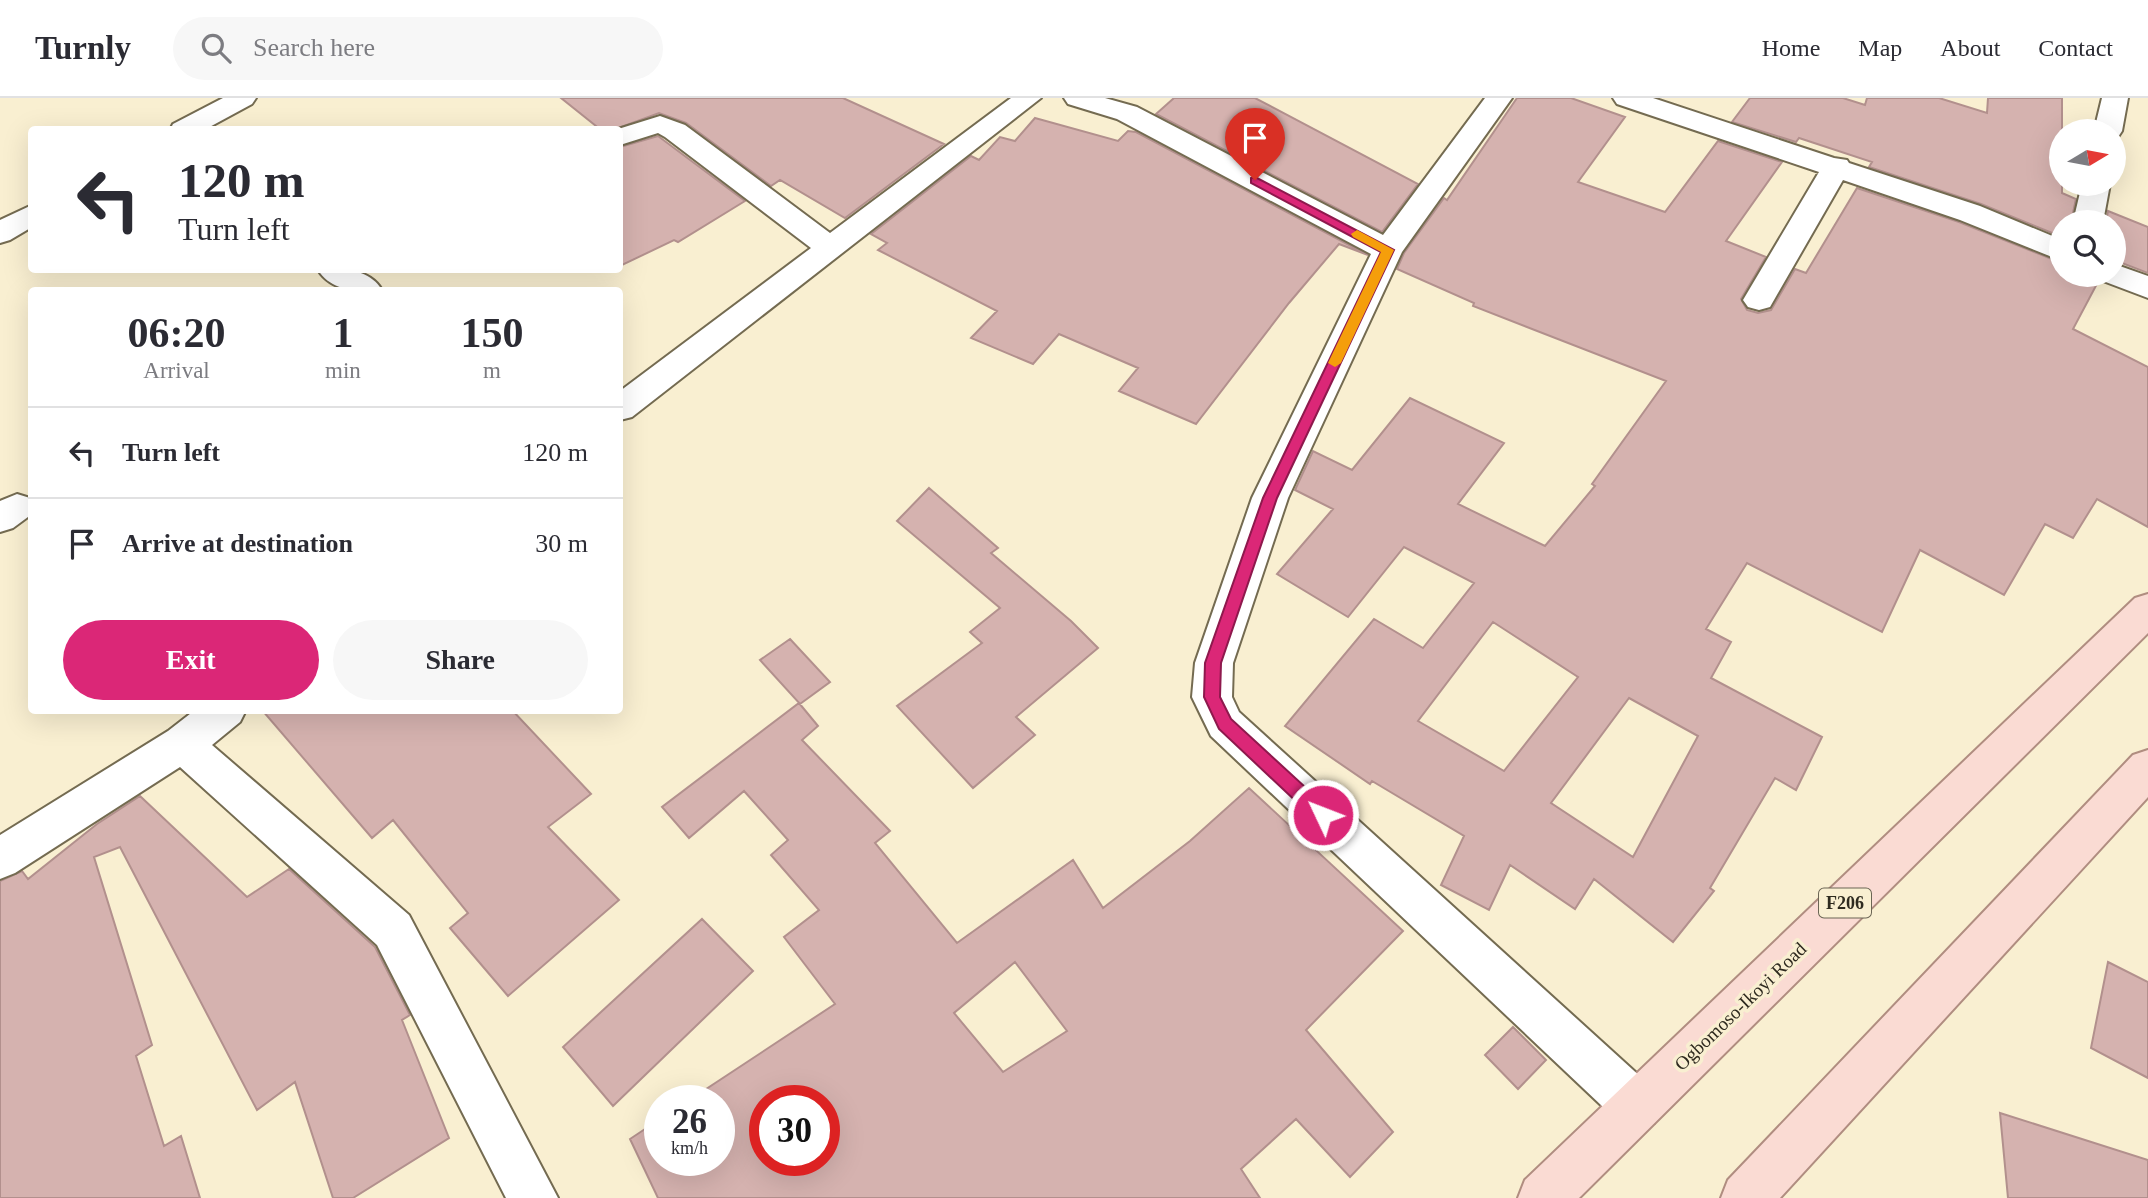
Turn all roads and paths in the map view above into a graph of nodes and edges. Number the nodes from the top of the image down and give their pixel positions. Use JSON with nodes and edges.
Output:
{"nodes":[{"id":1,"x":243,"y":98,"type":"edge"},
{"id":2,"x":1028,"y":98,"type":"edge"},
{"id":3,"x":1077,"y":98,"type":"edge"},
{"id":4,"x":1499,"y":98,"type":"edge"},
{"id":5,"x":1626,"y":98,"type":"edge"},
{"id":6,"x":2115,"y":98,"type":"edge"},
{"id":7,"x":1680,"y":106,"type":"edge"},
{"id":8,"x":2111,"y":119,"type":"edge"},
{"id":9,"x":190,"y":126,"type":"edge"},
{"id":10,"x":623,"y":136,"type":"edge"},
{"id":11,"x":1837,"y":166,"type":"junction"},
{"id":12,"x":28,"y":216,"type":"edge"},
{"id":13,"x":0,"y":233,"type":"edge"},
{"id":14,"x":2049,"y":246,"type":"edge"},
{"id":15,"x":830,"y":248,"type":"junction"},
{"id":16,"x":1388,"y":250,"type":"junction"},
{"id":17,"x":338,"y":273,"type":"edge"},
{"id":18,"x":2126,"y":279,"type":"edge"},
{"id":19,"x":362,"y":287,"type":"edge"},
{"id":20,"x":2148,"y":288,"type":"edge"},
{"id":21,"x":1759,"y":300,"type":"dead end"},
{"id":22,"x":623,"y":406,"type":"edge"},
{"id":23,"x":2148,"y":609,"type":"edge"},
{"id":24,"x":221,"y":714,"type":"edge"},
{"id":25,"x":182,"y":744,"type":"junction"},
{"id":26,"x":2148,"y":768,"type":"edge"},
{"id":27,"x":0,"y":859,"type":"edge"},
{"id":28,"x":1637,"y":1106,"type":"junction"},
{"id":29,"x":533,"y":1198,"type":"edge"},
{"id":30,"x":1543,"y":1198,"type":"edge"},
{"id":31,"x":1746,"y":1198,"type":"edge"}],
"edges":[{"from":1,"to":9,"type":"street"},
{"from":2,"to":15,"type":"street"},
{"from":3,"to":16,"type":"street"},
{"from":4,"to":16,"type":"street"},
{"from":5,"to":7,"type":"street"},
{"from":6,"to":8,"type":"street"},
{"from":7,"to":11,"type":"street"},
{"from":10,"to":15,"type":"street"},
{"from":11,"to":14,"type":"street"},
{"from":11,"to":21,"type":"street"},
{"from":12,"to":13,"type":"street"},
{"from":15,"to":22,"type":"street"},
{"from":16,"to":28,"type":"street"},
{"from":17,"to":19,"type":"street"},
{"from":18,"to":20,"type":"street"},
{"from":23,"to":28,"type":"main road","name":"Ogbomoso-Ikoyi Road","number":"F206"},
{"from":24,"to":25,"type":"street"},
{"from":25,"to":27,"type":"street"},
{"from":25,"to":29,"type":"street"},
{"from":26,"to":31,"type":"main road"},
{"from":28,"to":30,"type":"main road","name":"Ogbomoso-Ikoyi Road","number":"F206"}]}
